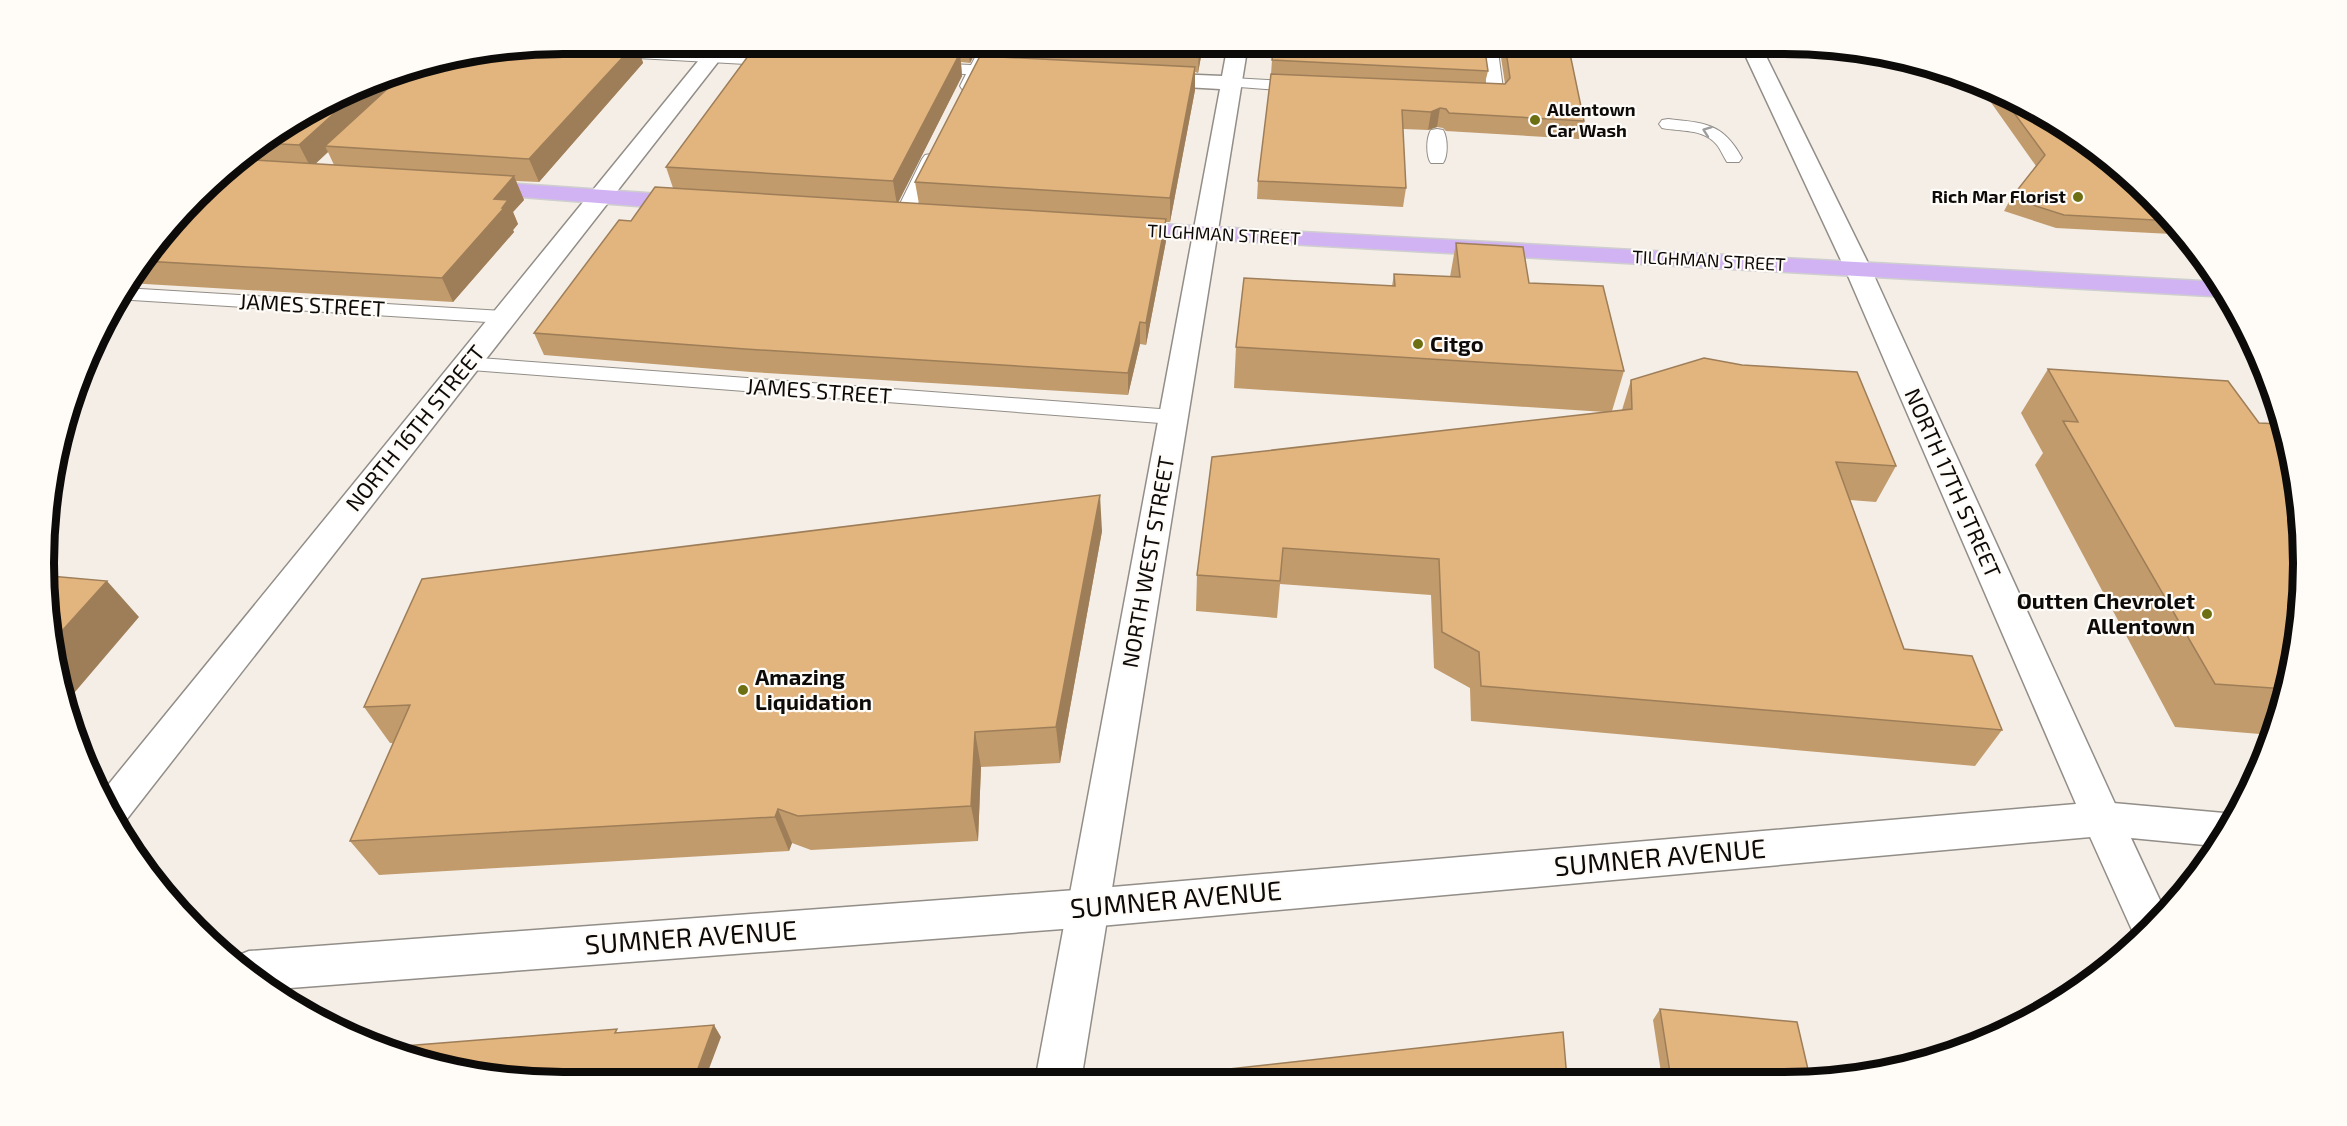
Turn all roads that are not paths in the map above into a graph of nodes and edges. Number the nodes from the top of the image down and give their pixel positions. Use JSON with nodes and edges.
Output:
{"nodes":[{"id":1,"x":714,"y":54,"type":"edge"},
{"id":2,"x":736,"y":54,"type":"edge"},
{"id":3,"x":983,"y":54,"type":"edge"},
{"id":4,"x":1236,"y":54,"type":"edge"},
{"id":5,"x":1490,"y":54,"type":"edge"},
{"id":6,"x":1755,"y":54,"type":"edge"},
{"id":7,"x":791,"y":62,"type":"edge"},
{"id":8,"x":906,"y":67,"type":"edge"},
{"id":9,"x":976,"y":70,"type":"junction"},
{"id":10,"x":999,"y":72,"type":"edge"},
{"id":11,"x":1127,"y":78,"type":"edge"},
{"id":12,"x":1232,"y":83,"type":"junction"},
{"id":13,"x":1324,"y":88,"type":"edge"},
{"id":14,"x":1461,"y":95,"type":"edge"},
{"id":15,"x":960,"y":102,"type":"edge"},
{"id":16,"x":1668,"y":124,"type":"dead end"},
{"id":17,"x":1437,"y":134,"type":"dead end"},
{"id":18,"x":939,"y":143,"type":"edge"},
{"id":19,"x":1733,"y":158,"type":"dead end"},
{"id":20,"x":1437,"y":159,"type":"dead end"},
{"id":21,"x":449,"y":186,"type":"edge"},
{"id":22,"x":600,"y":198,"type":"junction"},
{"id":23,"x":717,"y":205,"type":"edge"},
{"id":24,"x":903,"y":216,"type":"edge"},
{"id":25,"x":1101,"y":228,"type":"edge"},
{"id":26,"x":1205,"y":234,"type":"junction"},
{"id":27,"x":1858,"y":269,"type":"junction"},
{"id":28,"x":2213,"y":289,"type":"edge"},
{"id":29,"x":131,"y":295,"type":"edge"},
{"id":30,"x":503,"y":317,"type":"junction"},
{"id":31,"x":466,"y":364,"type":"junction"},
{"id":32,"x":1173,"y":417,"type":"junction"},
{"id":33,"x":115,"y":805,"type":"edge"},
{"id":34,"x":2102,"y":819,"type":"junction"},
{"id":35,"x":2217,"y":830,"type":"edge"},
{"id":36,"x":1089,"y":908,"type":"junction"},
{"id":37,"x":2147,"y":919,"type":"edge"},
{"id":38,"x":258,"y":970,"type":"edge"},
{"id":39,"x":1060,"y":1072,"type":"edge"}],
"edges":[{"from":1,"to":22,"type":"street","name":"NORTH 16TH STREET"},
{"from":2,"to":7,"type":"lane"},
{"from":3,"to":9,"type":"lane"},
{"from":4,"to":12,"type":"street","name":"NORTH WEST STREET"},
{"from":5,"to":14,"type":"lane"},
{"from":6,"to":27,"type":"street","name":"NORTH 17TH STREET"},
{"from":8,"to":9,"type":"lane"},
{"from":9,"to":10,"type":"street"},
{"from":9,"to":15,"type":"lane"},
{"from":11,"to":12,"type":"street"},
{"from":12,"to":13,"type":"lane"},
{"from":12,"to":26,"type":"street","name":"NORTH WEST STREET"},
{"from":19,"to":16,"type":"lane","one_way":true},
{"from":17,"to":20,"type":"lane"},
{"from":18,"to":24,"type":"lane"},
{"from":21,"to":22,"type":"main road"},
{"from":22,"to":23,"type":"main road"},
{"from":22,"to":30,"type":"street","name":"NORTH 16TH STREET"},
{"from":25,"to":26,"type":"main road","name":"TILGHMAN STREET"},
{"from":26,"to":27,"type":"main road","name":"TILGHMAN STREET"},
{"from":26,"to":32,"type":"street","name":"NORTH WEST STREET"},
{"from":27,"to":28,"type":"main road","name":"TILGHMAN STREET"},
{"from":27,"to":34,"type":"street","name":"NORTH 17TH STREET"},
{"from":29,"to":30,"type":"lane","name":"JAMES STREET"},
{"from":30,"to":31,"type":"street","name":"NORTH 16TH STREET"},
{"from":31,"to":32,"type":"lane","name":"JAMES STREET"},
{"from":31,"to":33,"type":"street","name":"NORTH 16TH STREET"},
{"from":32,"to":36,"type":"street","name":"NORTH WEST STREET"},
{"from":34,"to":35,"type":"street","name":"SUMNER AVENUE"},
{"from":34,"to":36,"type":"street","name":"SUMNER AVENUE"},
{"from":34,"to":37,"type":"street","name":"NORTH 17TH STREET"},
{"from":36,"to":38,"type":"street","name":"SUMNER AVENUE"},
{"from":36,"to":39,"type":"street","name":"NORTH WEST STREET"}]}
